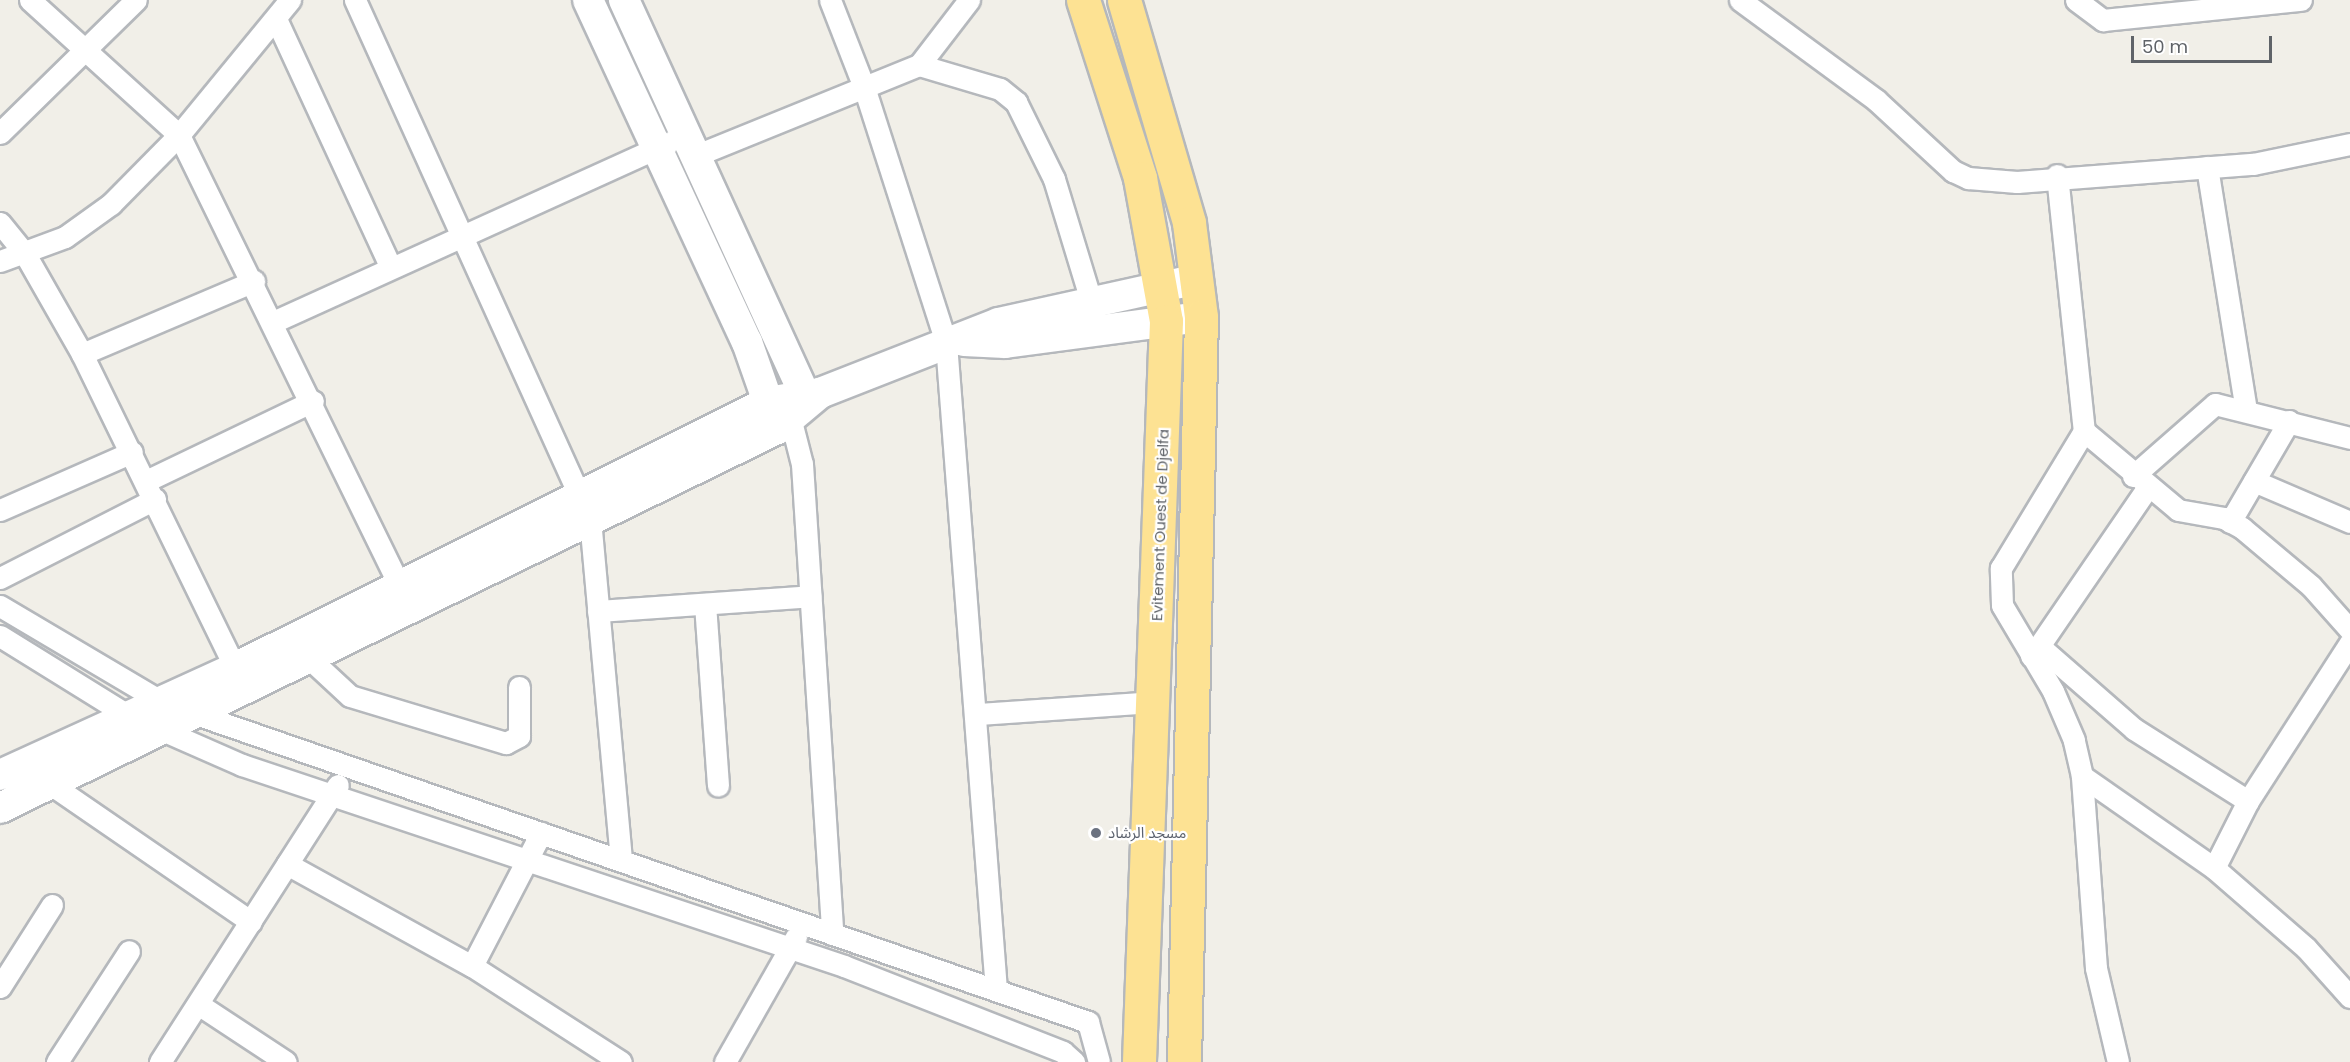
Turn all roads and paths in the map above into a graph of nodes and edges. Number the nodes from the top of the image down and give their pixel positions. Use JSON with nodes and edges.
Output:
{"nodes":[{"id":1,"x":30,"y":0,"type":"edge"},
{"id":2,"x":136,"y":0,"type":"edge"},
{"id":3,"x":290,"y":0,"type":"edge"},
{"id":4,"x":355,"y":0,"type":"edge"},
{"id":5,"x":588,"y":0,"type":"edge"},
{"id":6,"x":624,"y":0,"type":"edge"},
{"id":7,"x":830,"y":0,"type":"edge"},
{"id":8,"x":969,"y":0,"type":"edge"},
{"id":9,"x":1083,"y":0,"type":"edge"},
{"id":10,"x":1124,"y":0,"type":"edge"},
{"id":11,"x":1740,"y":0,"type":"edge"},
{"id":12,"x":2076,"y":0,"type":"edge"},
{"id":13,"x":2301,"y":0,"type":"edge"},
{"id":14,"x":276,"y":20,"type":"junction"},
{"id":15,"x":86,"y":51,"type":"junction"},
{"id":16,"x":919,"y":65,"type":"junction"},
{"id":17,"x":864,"y":87,"type":"junction"},
{"id":18,"x":0,"y":133,"type":"edge"},
{"id":19,"x":179,"y":135,"type":"junction"},
{"id":20,"x":692,"y":144,"type":"junction"},
{"id":21,"x":2350,"y":144,"type":"edge"},
{"id":22,"x":657,"y":148,"type":"junction"},
{"id":23,"x":2207,"y":167,"type":"junction"},
{"id":24,"x":2057,"y":175,"type":"junction"},
{"id":25,"x":0,"y":222,"type":"edge"},
{"id":26,"x":463,"y":234,"type":"junction"},
{"id":27,"x":26,"y":254,"type":"junction"},
{"id":28,"x":0,"y":261,"type":"edge"},
{"id":29,"x":391,"y":268,"type":"junction"},
{"id":30,"x":1197,"y":279,"type":"junction"},
{"id":31,"x":254,"y":281,"type":"junction"},
{"id":32,"x":1161,"y":286,"type":"junction"},
{"id":33,"x":1090,"y":302,"type":"junction"},
{"id":34,"x":1201,"y":317,"type":"junction"},
{"id":35,"x":1166,"y":321,"type":"junction"},
{"id":36,"x":273,"y":322,"type":"junction"},
{"id":37,"x":952,"y":342,"type":"junction"},
{"id":38,"x":82,"y":354,"type":"junction"},
{"id":39,"x":812,"y":394,"type":"junction"},
{"id":40,"x":313,"y":401,"type":"junction"},
{"id":41,"x":768,"y":402,"type":"junction"},
{"id":42,"x":2246,"y":410,"type":"junction"},
{"id":43,"x":791,"y":421,"type":"junction"},
{"id":44,"x":2289,"y":421,"type":"junction"},
{"id":45,"x":2085,"y":431,"type":"junction"},
{"id":46,"x":2350,"y":438,"type":"edge"},
{"id":47,"x":132,"y":452,"type":"junction"},
{"id":48,"x":2254,"y":481,"type":"junction"},
{"id":49,"x":2140,"y":482,"type":"junction"},
{"id":50,"x":150,"y":490,"type":"junction"},
{"id":51,"x":586,"y":506,"type":"junction"},
{"id":52,"x":0,"y":510,"type":"edge"},
{"id":53,"x":2230,"y":522,"type":"junction"},
{"id":54,"x":2350,"y":522,"type":"edge"},
{"id":55,"x":0,"y":578,"type":"edge"},
{"id":56,"x":810,"y":596,"type":"junction"},
{"id":57,"x":406,"y":599,"type":"junction"},
{"id":58,"x":705,"y":604,"type":"junction"},
{"id":59,"x":0,"y":606,"type":"edge"},
{"id":60,"x":598,"y":611,"type":"junction"},
{"id":61,"x":2350,"y":630,"type":"edge"},
{"id":62,"x":0,"y":636,"type":"edge"},
{"id":63,"x":2350,"y":643,"type":"edge"},
{"id":64,"x":2035,"y":651,"type":"junction"},
{"id":65,"x":310,"y":659,"type":"junction"},
{"id":66,"x":241,"y":679,"type":"junction"},
{"id":67,"x":519,"y":687,"type":"dead end"},
{"id":68,"x":159,"y":700,"type":"junction"},
{"id":69,"x":1153,"y":702,"type":"junction"},
{"id":70,"x":193,"y":713,"type":"junction"},
{"id":71,"x":126,"y":714,"type":"junction"},
{"id":72,"x":978,"y":714,"type":"junction"},
{"id":73,"x":158,"y":730,"type":"junction"},
{"id":74,"x":350,"y":767,"type":"junction"},
{"id":75,"x":0,"y":775,"type":"edge"},
{"id":76,"x":2082,"y":776,"type":"junction"},
{"id":77,"x":49,"y":783,"type":"junction"},
{"id":78,"x":718,"y":786,"type":"dead end"},
{"id":79,"x":332,"y":794,"type":"junction"},
{"id":80,"x":2248,"y":801,"type":"junction"},
{"id":81,"x":2,"y":805,"type":"edge"},
{"id":82,"x":541,"y":833,"type":"junction"},
{"id":83,"x":527,"y":860,"type":"junction"},
{"id":84,"x":621,"y":861,"type":"junction"},
{"id":85,"x":287,"y":864,"type":"junction"},
{"id":86,"x":2214,"y":868,"type":"junction"},
{"id":87,"x":52,"y":905,"type":"dead end"},
{"id":88,"x":252,"y":922,"type":"junction"},
{"id":89,"x":803,"y":924,"type":"junction"},
{"id":90,"x":832,"y":934,"type":"junction"},
{"id":91,"x":790,"y":948,"type":"junction"},
{"id":92,"x":129,"y":951,"type":"dead end"},
{"id":93,"x":472,"y":966,"type":"junction"},
{"id":94,"x":0,"y":987,"type":"edge"},
{"id":95,"x":996,"y":990,"type":"junction"},
{"id":96,"x":2350,"y":997,"type":"edge"},
{"id":97,"x":198,"y":1004,"type":"junction"},
{"id":98,"x":57,"y":1062,"type":"edge"},
{"id":99,"x":160,"y":1062,"type":"edge"},
{"id":100,"x":286,"y":1062,"type":"edge"},
{"id":101,"x":621,"y":1062,"type":"edge"},
{"id":102,"x":725,"y":1062,"type":"edge"},
{"id":103,"x":1074,"y":1062,"type":"edge"},
{"id":104,"x":1099,"y":1062,"type":"edge"},
{"id":105,"x":1139,"y":1062,"type":"edge"},
{"id":106,"x":1184,"y":1062,"type":"edge"},
{"id":107,"x":2118,"y":1062,"type":"edge"}],
"edges":[{"from":1,"to":15,"type":"street"},
{"from":2,"to":15,"type":"street"},
{"from":3,"to":14,"type":"street"},
{"from":4,"to":26,"type":"street"},
{"from":5,"to":22,"type":"street"},
{"from":6,"to":20,"type":"street"},
{"from":7,"to":17,"type":"street"},
{"from":8,"to":16,"type":"street"},
{"from":9,"to":32,"type":"highway","name":"Evitement Ouest de Djelfa"},
{"from":10,"to":30,"type":"highway"},
{"from":11,"to":24,"type":"street"},
{"from":12,"to":13,"type":"street"},
{"from":14,"to":19,"type":"street"},
{"from":14,"to":29,"type":"street"},
{"from":15,"to":18,"type":"street"},
{"from":15,"to":19,"type":"street"},
{"from":16,"to":17,"type":"street"},
{"from":16,"to":33,"type":"street"},
{"from":17,"to":20,"type":"street"},
{"from":17,"to":37,"type":"street"},
{"from":19,"to":27,"type":"street"},
{"from":19,"to":31,"type":"street"},
{"from":20,"to":22,"type":"street"},
{"from":20,"to":39,"type":"street"},
{"from":21,"to":23,"type":"street"},
{"from":22,"to":26,"type":"street"},
{"from":22,"to":41,"type":"street"},
{"from":23,"to":24,"type":"street"},
{"from":23,"to":42,"type":"street"},
{"from":24,"to":45,"type":"street"},
{"from":25,"to":27,"type":"street"},
{"from":26,"to":29,"type":"street"},
{"from":26,"to":51,"type":"street"},
{"from":27,"to":28,"type":"street"},
{"from":27,"to":38,"type":"street"},
{"from":29,"to":36,"type":"street"},
{"from":30,"to":32,"type":"street"},
{"from":30,"to":34,"type":"highway"},
{"from":31,"to":36,"type":"street"},
{"from":31,"to":38,"type":"street"},
{"from":32,"to":33,"type":"street"},
{"from":32,"to":35,"type":"highway","name":"Evitement Ouest de Djelfa"},
{"from":33,"to":37,"type":"street"},
{"from":34,"to":35,"type":"street"},
{"from":34,"to":106,"type":"highway"},
{"from":35,"to":37,"type":"street"},
{"from":35,"to":69,"type":"highway","name":"Evitement Ouest de Djelfa"},
{"from":36,"to":40,"type":"street"},
{"from":37,"to":39,"type":"street"},
{"from":37,"to":72,"type":"street"},
{"from":38,"to":47,"type":"street"},
{"from":39,"to":41,"type":"street"},
{"from":39,"to":43,"type":"street"},
{"from":40,"to":50,"type":"street"},
{"from":40,"to":57,"type":"street"},
{"from":41,"to":51,"type":"street"},
{"from":42,"to":44,"type":"street"},
{"from":42,"to":49,"type":"street"},
{"from":43,"to":51,"type":"street"},
{"from":43,"to":56,"type":"street"},
{"from":44,"to":46,"type":"street"},
{"from":44,"to":48,"type":"street"},
{"from":45,"to":49,"type":"street"},
{"from":45,"to":64,"type":"street"},
{"from":47,"to":50,"type":"street"},
{"from":47,"to":52,"type":"street"},
{"from":48,"to":53,"type":"street"},
{"from":48,"to":54,"type":"street"},
{"from":49,"to":53,"type":"street"},
{"from":49,"to":64,"type":"street"},
{"from":50,"to":55,"type":"street"},
{"from":50,"to":66,"type":"street"},
{"from":51,"to":57,"type":"street"},
{"from":51,"to":60,"type":"street"},
{"from":53,"to":61,"type":"street"},
{"from":56,"to":58,"type":"street"},
{"from":56,"to":90,"type":"street"},
{"from":57,"to":65,"type":"street"},
{"from":57,"to":66,"type":"street"},
{"from":58,"to":60,"type":"street"},
{"from":58,"to":78,"type":"street"},
{"from":59,"to":68,"type":"street"},
{"from":60,"to":84,"type":"street"},
{"from":62,"to":71,"type":"street"},
{"from":63,"to":80,"type":"street"},
{"from":64,"to":76,"type":"street"},
{"from":64,"to":80,"type":"street"},
{"from":65,"to":66,"type":"street"},
{"from":65,"to":67,"type":"street"},
{"from":66,"to":68,"type":"street"},
{"from":66,"to":70,"type":"street"},
{"from":68,"to":70,"type":"street"},
{"from":68,"to":71,"type":"street"},
{"from":69,"to":72,"type":"street"},
{"from":69,"to":105,"type":"highway","name":"Evitement Ouest de Djelfa"},
{"from":70,"to":73,"type":"street"},
{"from":70,"to":74,"type":"street"},
{"from":71,"to":73,"type":"street"},
{"from":71,"to":75,"type":"street"},
{"from":72,"to":95,"type":"street"},
{"from":73,"to":77,"type":"street"},
{"from":73,"to":79,"type":"street"},
{"from":74,"to":79,"type":"street"},
{"from":74,"to":82,"type":"street"},
{"from":76,"to":86,"type":"street"},
{"from":76,"to":107,"type":"street"},
{"from":77,"to":81,"type":"street"},
{"from":77,"to":88,"type":"street"},
{"from":79,"to":83,"type":"street"},
{"from":79,"to":85,"type":"street"},
{"from":80,"to":86,"type":"street"},
{"from":82,"to":83,"type":"street"},
{"from":82,"to":84,"type":"street"},
{"from":83,"to":91,"type":"street"},
{"from":83,"to":93,"type":"street"},
{"from":84,"to":89,"type":"street"},
{"from":85,"to":88,"type":"street"},
{"from":85,"to":93,"type":"street"},
{"from":86,"to":96,"type":"street"},
{"from":87,"to":94,"type":"street"},
{"from":88,"to":97,"type":"street"},
{"from":89,"to":90,"type":"street"},
{"from":89,"to":91,"type":"street"},
{"from":90,"to":95,"type":"street"},
{"from":91,"to":102,"type":"street"},
{"from":91,"to":103,"type":"street"},
{"from":92,"to":98,"type":"street"},
{"from":93,"to":101,"type":"street"},
{"from":95,"to":104,"type":"street"},
{"from":97,"to":99,"type":"street"},
{"from":97,"to":100,"type":"street"}]}
